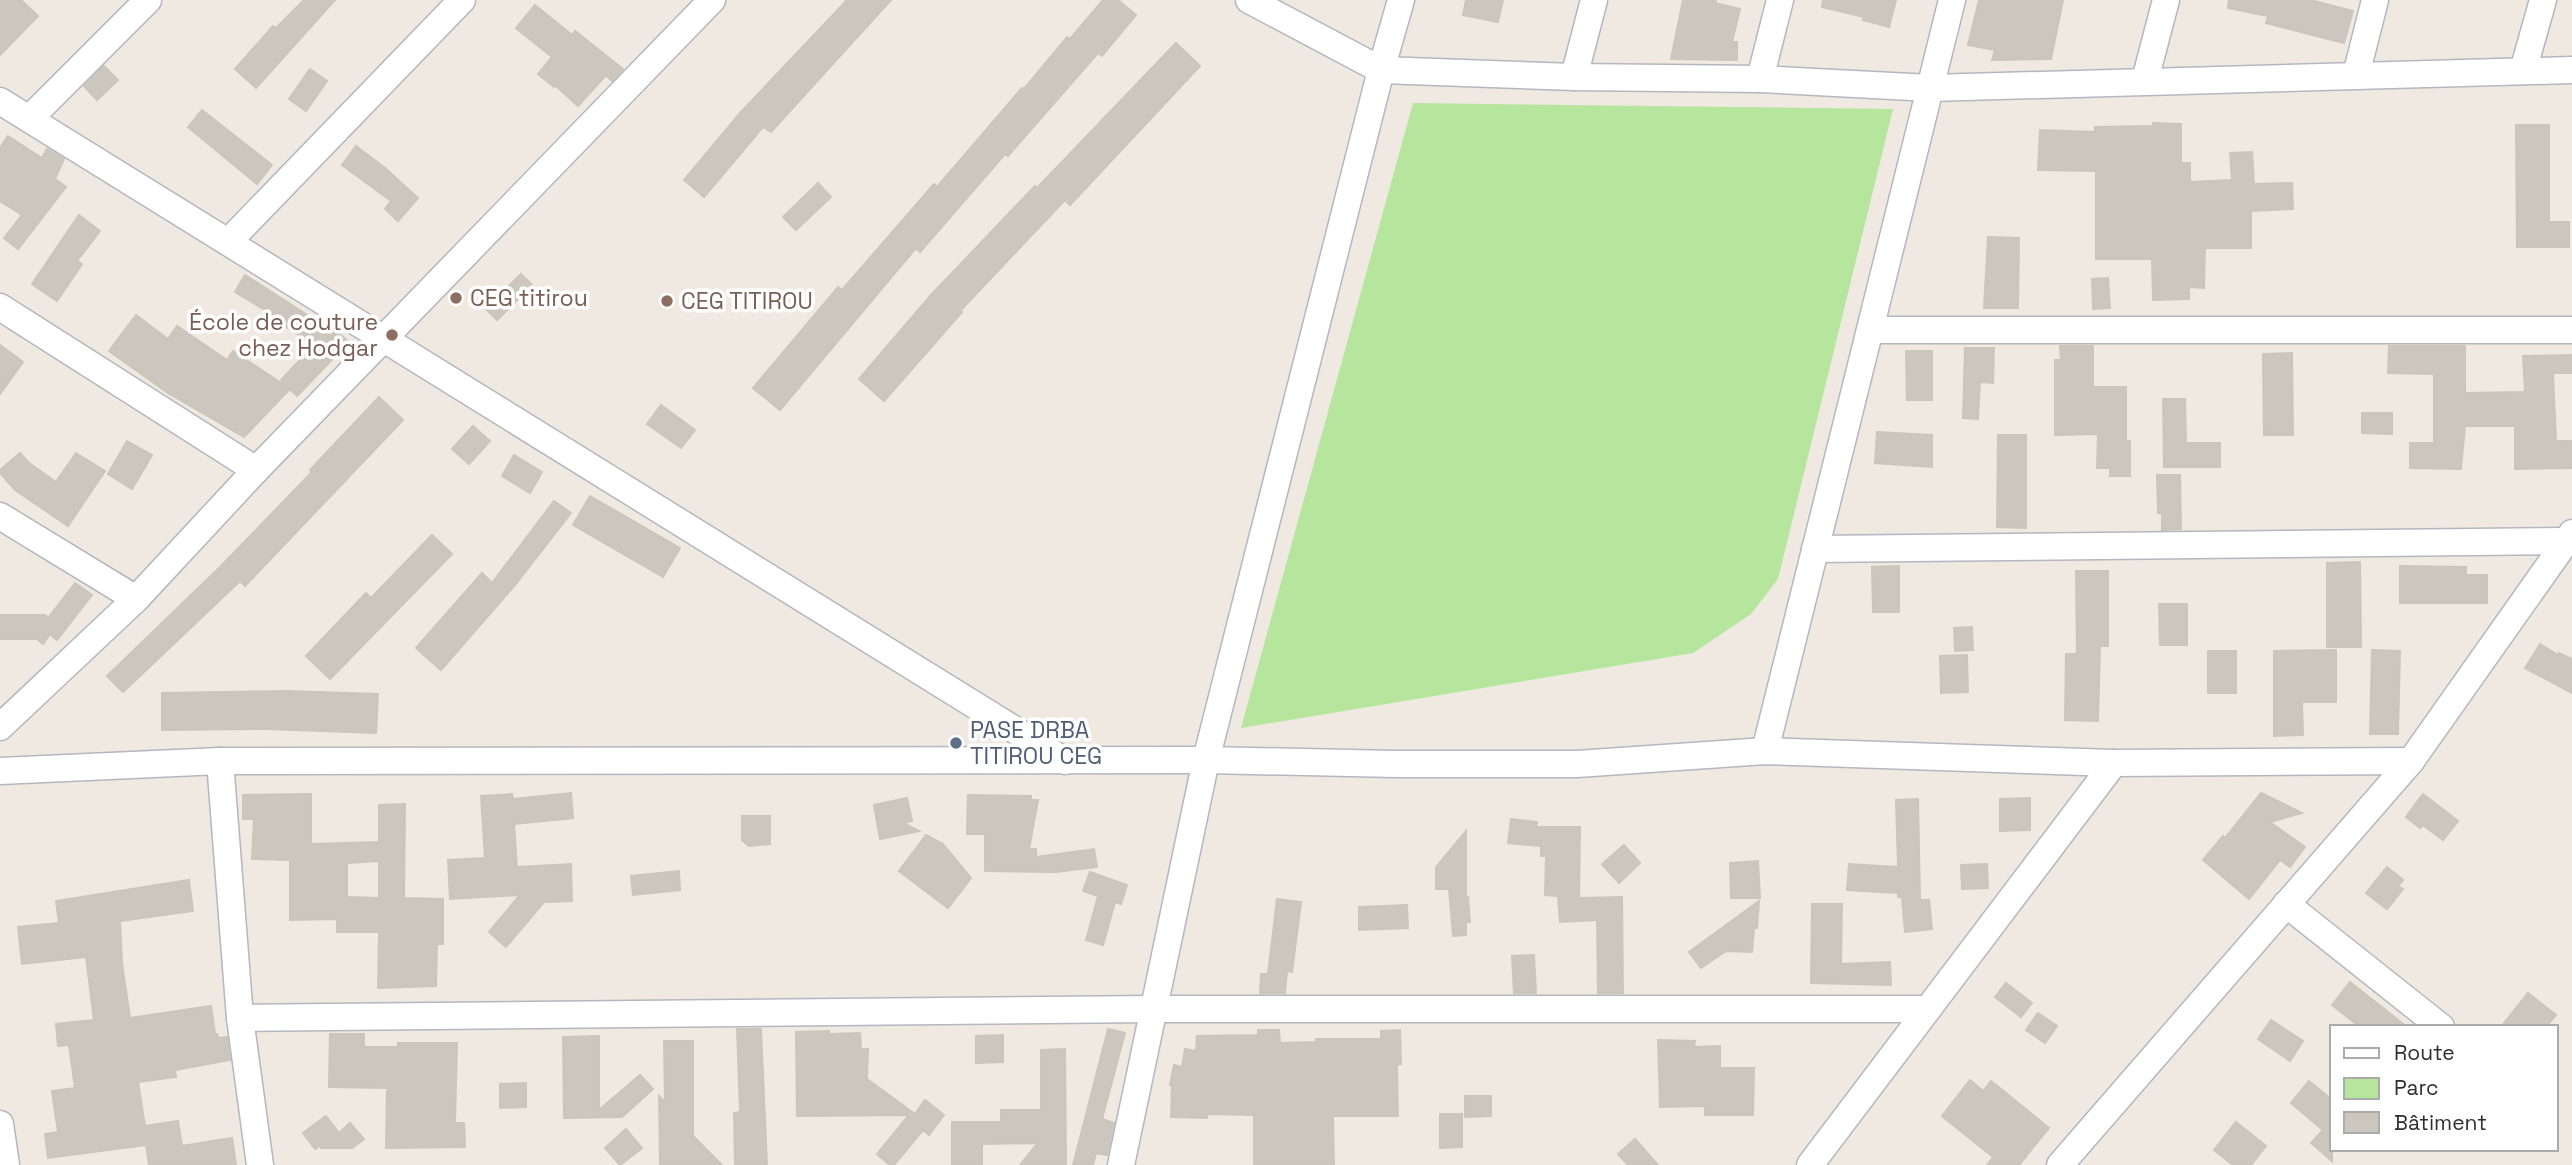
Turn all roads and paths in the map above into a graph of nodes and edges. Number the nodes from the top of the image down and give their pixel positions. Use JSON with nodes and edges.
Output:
{"nodes":[{"id":1,"x":148,"y":0,"type":"edge"},
{"id":2,"x":462,"y":0,"type":"edge"},
{"id":3,"x":712,"y":0,"type":"edge"},
{"id":4,"x":1249,"y":0,"type":"edge"},
{"id":5,"x":1401,"y":0,"type":"edge"},
{"id":6,"x":1594,"y":0,"type":"edge"},
{"id":7,"x":1780,"y":0,"type":"edge"},
{"id":8,"x":1952,"y":0,"type":"edge"},
{"id":9,"x":2166,"y":0,"type":"edge"},
{"id":10,"x":2375,"y":0,"type":"edge"},
{"id":11,"x":2543,"y":0,"type":"edge"},
{"id":12,"x":1381,"y":70,"type":"junction"},
{"id":13,"x":2572,"y":70,"type":"edge"},
{"id":14,"x":2523,"y":71,"type":"junction"},
{"id":15,"x":2356,"y":75,"type":"junction"},
{"id":16,"x":1574,"y":78,"type":"junction"},
{"id":17,"x":1760,"y":79,"type":"junction"},
{"id":18,"x":2144,"y":80,"type":"junction"},
{"id":19,"x":1930,"y":88,"type":"junction"},
{"id":20,"x":0,"y":101,"type":"edge"},
{"id":21,"x":29,"y":119,"type":"junction"},
{"id":22,"x":228,"y":242,"type":"junction"},
{"id":23,"x":0,"y":307,"type":"edge"},
{"id":24,"x":1870,"y":330,"type":"junction"},
{"id":25,"x":2572,"y":330,"type":"edge"},
{"id":26,"x":383,"y":338,"type":"junction"},
{"id":27,"x":256,"y":470,"type":"junction"},
{"id":28,"x":0,"y":516,"type":"edge"},
{"id":29,"x":11,"y":530,"type":"edge"},
{"id":30,"x":2569,"y":537,"type":"edge"},
{"id":31,"x":1815,"y":549,"type":"junction"},
{"id":32,"x":136,"y":599,"type":"junction"},
{"id":33,"x":0,"y":727,"type":"edge"},
{"id":34,"x":1765,"y":751,"type":"junction"},
{"id":35,"x":1206,"y":760,"type":"junction"},
{"id":36,"x":220,"y":761,"type":"junction"},
{"id":37,"x":1065,"y":761,"type":"junction"},
{"id":38,"x":2411,"y":761,"type":"junction"},
{"id":39,"x":2114,"y":763,"type":"junction"},
{"id":40,"x":0,"y":771,"type":"edge"},
{"id":41,"x":2286,"y":904,"type":"junction"},
{"id":42,"x":1153,"y":1009,"type":"junction"},
{"id":43,"x":1928,"y":1009,"type":"junction"},
{"id":44,"x":240,"y":1018,"type":"junction"},
{"id":45,"x":2438,"y":1025,"type":"edge"},
{"id":46,"x":0,"y":1124,"type":"edge"},
{"id":47,"x":6,"y":1165,"type":"edge"},
{"id":48,"x":260,"y":1165,"type":"edge"},
{"id":49,"x":1121,"y":1165,"type":"edge"},
{"id":50,"x":1810,"y":1165,"type":"edge"},
{"id":51,"x":2060,"y":1165,"type":"edge"}],
"edges":[{"from":1,"to":21,"type":"street"},
{"from":2,"to":22,"type":"street"},
{"from":3,"to":26,"type":"street"},
{"from":4,"to":12,"type":"street"},
{"from":5,"to":12,"type":"street"},
{"from":6,"to":16,"type":"street"},
{"from":7,"to":17,"type":"street"},
{"from":8,"to":19,"type":"street"},
{"from":9,"to":18,"type":"street"},
{"from":10,"to":15,"type":"street"},
{"from":11,"to":14,"type":"street"},
{"from":12,"to":16,"type":"street"},
{"from":12,"to":35,"type":"street"},
{"from":13,"to":14,"type":"street"},
{"from":14,"to":15,"type":"street"},
{"from":15,"to":18,"type":"street"},
{"from":16,"to":17,"type":"street"},
{"from":17,"to":19,"type":"street"},
{"from":18,"to":19,"type":"street"},
{"from":19,"to":24,"type":"street"},
{"from":20,"to":21,"type":"street"},
{"from":21,"to":22,"type":"street"},
{"from":22,"to":26,"type":"street"},
{"from":23,"to":27,"type":"street"},
{"from":24,"to":25,"type":"street"},
{"from":24,"to":31,"type":"street"},
{"from":26,"to":27,"type":"street"},
{"from":26,"to":37,"type":"street"},
{"from":27,"to":32,"type":"street"},
{"from":28,"to":29,"type":"street"},
{"from":29,"to":32,"type":"street"},
{"from":30,"to":31,"type":"street"},
{"from":30,"to":38,"type":"street"},
{"from":31,"to":34,"type":"street"},
{"from":32,"to":33,"type":"street"},
{"from":34,"to":35,"type":"street"},
{"from":34,"to":39,"type":"street"},
{"from":35,"to":37,"type":"street"},
{"from":35,"to":42,"type":"street"},
{"from":36,"to":37,"type":"street"},
{"from":36,"to":40,"type":"street"},
{"from":36,"to":44,"type":"street"},
{"from":38,"to":39,"type":"street"},
{"from":38,"to":41,"type":"street"},
{"from":39,"to":43,"type":"street"},
{"from":41,"to":45,"type":"street"},
{"from":41,"to":51,"type":"street"},
{"from":42,"to":43,"type":"street"},
{"from":42,"to":44,"type":"street"},
{"from":42,"to":49,"type":"street"},
{"from":43,"to":50,"type":"street"},
{"from":44,"to":48,"type":"street"},
{"from":46,"to":47,"type":"street"}]}
